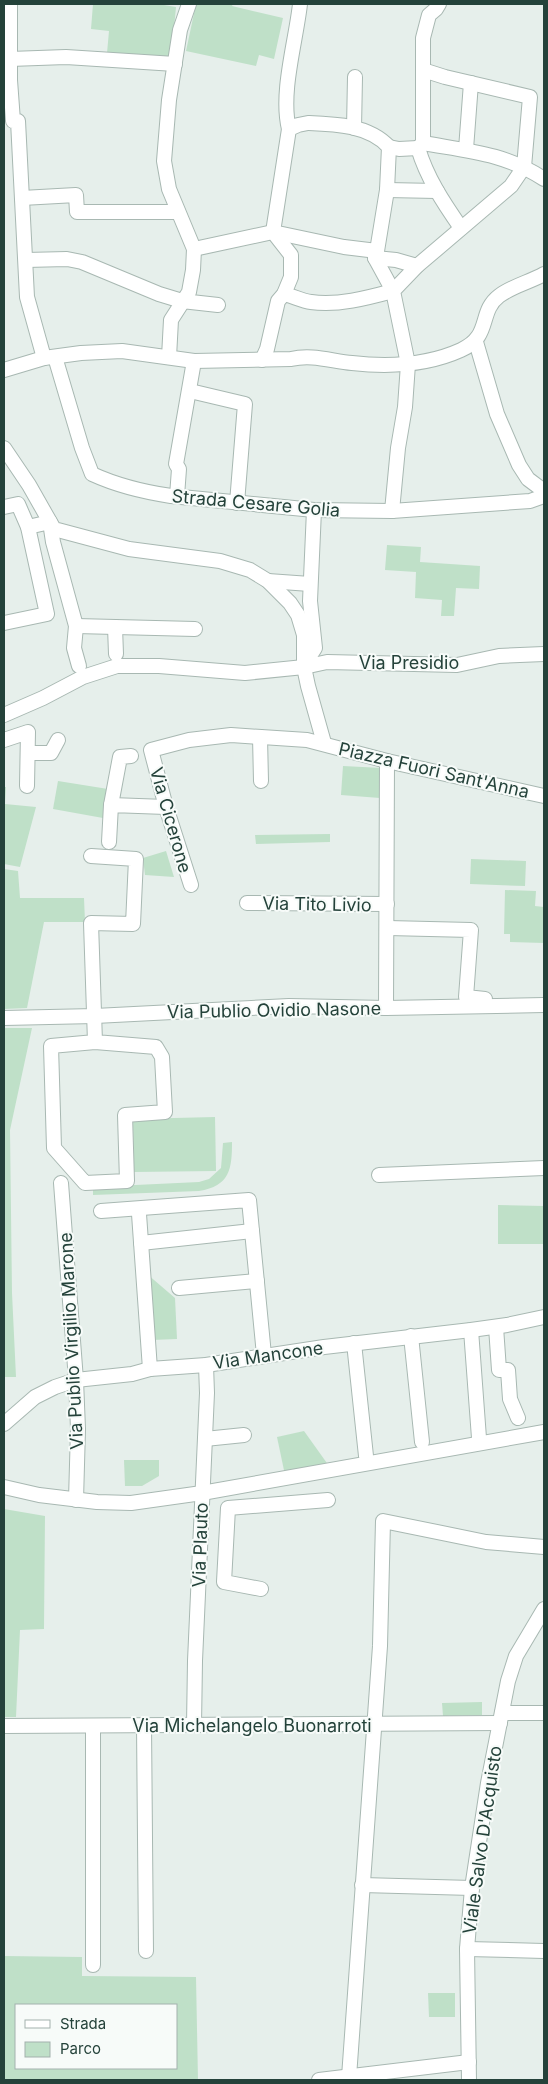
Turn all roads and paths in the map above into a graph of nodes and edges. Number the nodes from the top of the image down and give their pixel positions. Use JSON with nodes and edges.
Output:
{"nodes":[{"id":1,"x":10,"y":4,"type":"edge"},
{"id":2,"x":189,"y":4,"type":"edge"},
{"id":3,"x":300,"y":4,"type":"edge"},
{"id":4,"x":439,"y":4,"type":"edge"},
{"id":5,"x":10,"y":59,"type":"junction"},
{"id":6,"x":175,"y":64,"type":"junction"},
{"id":7,"x":423,"y":70,"type":"junction"},
{"id":8,"x":355,"y":77,"type":"dead end"},
{"id":9,"x":471,"y":83,"type":"junction"},
{"id":10,"x":354,"y":128,"type":"junction"},
{"id":11,"x":289,"y":129,"type":"junction"},
{"id":12,"x":421,"y":145,"type":"junction"},
{"id":13,"x":389,"y":147,"type":"junction"},
{"id":14,"x":466,"y":149,"type":"junction"},
{"id":15,"x":524,"y":167,"type":"junction"},
{"id":16,"x":544,"y":179,"type":"edge"},
{"id":17,"x":387,"y":190,"type":"junction"},
{"id":18,"x":438,"y":191,"type":"junction"},
{"id":19,"x":22,"y":198,"type":"junction"},
{"id":20,"x":178,"y":212,"type":"junction"},
{"id":21,"x":460,"y":228,"type":"junction"},
{"id":22,"x":273,"y":232,"type":"junction"},
{"id":23,"x":194,"y":249,"type":"junction"},
{"id":24,"x":376,"y":254,"type":"junction"},
{"id":25,"x":26,"y":260,"type":"junction"},
{"id":26,"x":417,"y":266,"type":"junction"},
{"id":27,"x":544,"y":274,"type":"edge"},
{"id":28,"x":393,"y":291,"type":"junction"},
{"id":29,"x":284,"y":294,"type":"junction"},
{"id":30,"x":182,"y":301,"type":"junction"},
{"id":31,"x":218,"y":305,"type":"dead end"},
{"id":32,"x":476,"y":342,"type":"junction"},
{"id":33,"x":170,"y":357,"type":"junction"},
{"id":34,"x":50,"y":358,"type":"junction"},
{"id":35,"x":262,"y":360,"type":"junction"},
{"id":36,"x":194,"y":361,"type":"junction"},
{"id":37,"x":408,"y":364,"type":"junction"},
{"id":38,"x":4,"y":370,"type":"edge"},
{"id":39,"x":190,"y":391,"type":"junction"},
{"id":40,"x":4,"y":448,"type":"edge"},
{"id":41,"x":544,"y":490,"type":"edge"},
{"id":42,"x":177,"y":496,"type":"junction"},
{"id":43,"x":544,"y":496,"type":"edge"},
{"id":44,"x":237,"y":503,"type":"junction"},
{"id":45,"x":4,"y":507,"type":"edge"},
{"id":46,"x":314,"y":510,"type":"junction"},
{"id":47,"x":392,"y":510,"type":"junction"},
{"id":48,"x":50,"y":522,"type":"junction"},
{"id":49,"x":28,"y":527,"type":"junction"},
{"id":50,"x":268,"y":581,"type":"junction"},
{"id":51,"x":310,"y":584,"type":"junction"},
{"id":52,"x":4,"y":623,"type":"edge"},
{"id":53,"x":76,"y":626,"type":"junction"},
{"id":54,"x":115,"y":627,"type":"junction"},
{"id":55,"x":194,"y":629,"type":"dead end"},
{"id":56,"x":116,"y":654,"type":"dead end"},
{"id":57,"x":544,"y":654,"type":"edge"},
{"id":58,"x":79,"y":666,"type":"dead end"},
{"id":59,"x":304,"y":667,"type":"junction"},
{"id":60,"x":4,"y":715,"type":"edge"},
{"id":61,"x":260,"y":737,"type":"junction"},
{"id":62,"x":4,"y":740,"type":"edge"},
{"id":63,"x":58,"y":740,"type":"dead end"},
{"id":64,"x":324,"y":743,"type":"junction"},
{"id":65,"x":28,"y":756,"type":"junction"},
{"id":66,"x":131,"y":756,"type":"dead end"},
{"id":67,"x":50,"y":760,"type":"dead end"},
{"id":68,"x":387,"y":761,"type":"junction"},
{"id":69,"x":261,"y":781,"type":"dead end"},
{"id":70,"x":27,"y":786,"type":"dead end"},
{"id":71,"x":544,"y":796,"type":"edge"},
{"id":72,"x":111,"y":805,"type":"junction"},
{"id":73,"x":166,"y":807,"type":"junction"},
{"id":74,"x":109,"y":842,"type":"dead end"},
{"id":75,"x":91,"y":856,"type":"dead end"},
{"id":76,"x":191,"y":885,"type":"dead end"},
{"id":77,"x":247,"y":903,"type":"dead end"},
{"id":78,"x":387,"y":904,"type":"junction"},
{"id":79,"x":388,"y":928,"type":"junction"},
{"id":80,"x":489,"y":1000,"type":"dead end"},
{"id":81,"x":544,"y":1005,"type":"edge"},
{"id":82,"x":386,"y":1008,"type":"junction"},
{"id":83,"x":95,"y":1016,"type":"junction"},
{"id":84,"x":4,"y":1018,"type":"edge"},
{"id":85,"x":95,"y":1042,"type":"junction"},
{"id":86,"x":544,"y":1168,"type":"edge"},
{"id":87,"x":379,"y":1175,"type":"dead end"},
{"id":88,"x":61,"y":1183,"type":"dead end"},
{"id":89,"x":102,"y":1211,"type":"dead end"},
{"id":90,"x":139,"y":1214,"type":"dead end"},
{"id":91,"x":252,"y":1231,"type":"junction"},
{"id":92,"x":141,"y":1242,"type":"junction"},
{"id":93,"x":257,"y":1281,"type":"junction"},
{"id":94,"x":179,"y":1288,"type":"dead end"},
{"id":95,"x":544,"y":1317,"type":"edge"},
{"id":96,"x":496,"y":1326,"type":"junction"},
{"id":97,"x":471,"y":1330,"type":"junction"},
{"id":98,"x":411,"y":1336,"type":"junction"},
{"id":99,"x":354,"y":1343,"type":"junction"},
{"id":100,"x":264,"y":1355,"type":"junction"},
{"id":101,"x":206,"y":1365,"type":"junction"},
{"id":102,"x":150,"y":1369,"type":"junction"},
{"id":103,"x":76,"y":1380,"type":"junction"},
{"id":104,"x":518,"y":1418,"type":"dead end"},
{"id":105,"x":4,"y":1424,"type":"edge"},
{"id":106,"x":544,"y":1432,"type":"edge"},
{"id":107,"x":244,"y":1435,"type":"dead end"},
{"id":108,"x":479,"y":1438,"type":"dead end"},
{"id":109,"x":205,"y":1439,"type":"junction"},
{"id":110,"x":422,"y":1442,"type":"dead end"},
{"id":111,"x":366,"y":1456,"type":"dead end"},
{"id":112,"x":4,"y":1488,"type":"edge"},
{"id":113,"x":202,"y":1493,"type":"junction"},
{"id":114,"x":76,"y":1500,"type":"junction"},
{"id":115,"x":328,"y":1500,"type":"dead end"},
{"id":116,"x":544,"y":1547,"type":"edge"},
{"id":117,"x":261,"y":1589,"type":"dead end"},
{"id":118,"x":544,"y":1609,"type":"edge"},
{"id":119,"x":544,"y":1713,"type":"edge"},
{"id":120,"x":501,"y":1718,"type":"junction"},
{"id":121,"x":194,"y":1725,"type":"junction"},
{"id":122,"x":375,"y":1725,"type":"junction"},
{"id":123,"x":4,"y":1726,"type":"edge"},
{"id":124,"x":93,"y":1726,"type":"junction"},
{"id":125,"x":144,"y":1726,"type":"junction"},
{"id":126,"x":362,"y":1885,"type":"junction"},
{"id":127,"x":472,"y":1888,"type":"junction"},
{"id":128,"x":467,"y":1949,"type":"junction"},
{"id":129,"x":146,"y":1951,"type":"dead end"},
{"id":130,"x":544,"y":1951,"type":"edge"},
{"id":131,"x":93,"y":1965,"type":"dead end"},
{"id":132,"x":469,"y":2062,"type":"junction"},
{"id":133,"x":349,"y":2077,"type":"junction"},
{"id":134,"x":319,"y":2080,"type":"edge"},
{"id":135,"x":469,"y":2080,"type":"edge"}],
"edges":[{"from":1,"to":5,"type":"street"},
{"from":2,"to":6,"type":"street"},
{"from":3,"to":11,"type":"street"},
{"from":4,"to":7,"type":"street"},
{"from":5,"to":6,"type":"street"},
{"from":5,"to":19,"type":"street"},
{"from":6,"to":20,"type":"street"},
{"from":7,"to":9,"type":"street"},
{"from":7,"to":12,"type":"street"},
{"from":8,"to":10,"type":"street"},
{"from":9,"to":14,"type":"street"},
{"from":9,"to":15,"type":"street"},
{"from":10,"to":11,"type":"street"},
{"from":10,"to":13,"type":"street"},
{"from":11,"to":22,"type":"street"},
{"from":12,"to":13,"type":"street"},
{"from":12,"to":14,"type":"street"},
{"from":12,"to":18,"type":"street"},
{"from":13,"to":17,"type":"street"},
{"from":14,"to":15,"type":"street"},
{"from":15,"to":16,"type":"street"},
{"from":15,"to":21,"type":"street"},
{"from":17,"to":18,"type":"street"},
{"from":17,"to":24,"type":"street"},
{"from":18,"to":21,"type":"street"},
{"from":19,"to":20,"type":"street"},
{"from":19,"to":25,"type":"street"},
{"from":20,"to":23,"type":"street"},
{"from":21,"to":26,"type":"street"},
{"from":22,"to":23,"type":"street"},
{"from":22,"to":24,"type":"street"},
{"from":22,"to":29,"type":"street"},
{"from":23,"to":30,"type":"street"},
{"from":24,"to":26,"type":"street"},
{"from":24,"to":28,"type":"street"},
{"from":25,"to":30,"type":"street"},
{"from":25,"to":34,"type":"street"},
{"from":26,"to":28,"type":"street"},
{"from":27,"to":32,"type":"street"},
{"from":28,"to":29,"type":"street"},
{"from":28,"to":37,"type":"street"},
{"from":29,"to":35,"type":"street"},
{"from":30,"to":31,"type":"street"},
{"from":30,"to":33,"type":"street"},
{"from":32,"to":37,"type":"street"},
{"from":32,"to":41,"type":"street"},
{"from":33,"to":34,"type":"street"},
{"from":33,"to":36,"type":"street"},
{"from":34,"to":38,"type":"street"},
{"from":34,"to":42,"type":"street","name":"Strada Cesare Golia"},
{"from":35,"to":36,"type":"street"},
{"from":35,"to":37,"type":"street"},
{"from":36,"to":39,"type":"street"},
{"from":37,"to":47,"type":"street"},
{"from":39,"to":42,"type":"street"},
{"from":39,"to":44,"type":"street"},
{"from":40,"to":48,"type":"street"},
{"from":42,"to":44,"type":"street","name":"Strada Cesare Golia"},
{"from":43,"to":47,"type":"street","name":"Strada Cesare Golia"},
{"from":44,"to":46,"type":"street","name":"Strada Cesare Golia"},
{"from":45,"to":49,"type":"street"},
{"from":46,"to":47,"type":"street","name":"Strada Cesare Golia"},
{"from":46,"to":51,"type":"street"},
{"from":48,"to":49,"type":"street"},
{"from":48,"to":50,"type":"street"},
{"from":48,"to":53,"type":"street"},
{"from":49,"to":52,"type":"street"},
{"from":50,"to":51,"type":"street"},
{"from":50,"to":59,"type":"street"},
{"from":51,"to":59,"type":"street"},
{"from":53,"to":54,"type":"street"},
{"from":53,"to":58,"type":"street"},
{"from":54,"to":55,"type":"street"},
{"from":54,"to":56,"type":"street"},
{"from":57,"to":59,"type":"street","name":"Via Presidio"},
{"from":59,"to":60,"type":"street","name":"Via Presidio"},
{"from":59,"to":64,"type":"street"},
{"from":61,"to":64,"type":"street","name":"Via Cicerone"},
{"from":61,"to":69,"type":"street"},
{"from":61,"to":73,"type":"street","name":"Via Cicerone"},
{"from":62,"to":65,"type":"street"},
{"from":63,"to":65,"type":"street"},
{"from":64,"to":68,"type":"street","name":"Piazza Fuori Sant'Anna"},
{"from":65,"to":67,"type":"street"},
{"from":65,"to":70,"type":"street"},
{"from":66,"to":72,"type":"street"},
{"from":68,"to":71,"type":"street","name":"Piazza Fuori Sant'Anna"},
{"from":68,"to":78,"type":"street"},
{"from":72,"to":73,"type":"street"},
{"from":72,"to":74,"type":"street"},
{"from":73,"to":76,"type":"street","name":"Via Cicerone"},
{"from":75,"to":83,"type":"street"},
{"from":77,"to":78,"type":"street","name":"Via Tito Livio"},
{"from":78,"to":79,"type":"street"},
{"from":79,"to":80,"type":"street"},
{"from":79,"to":82,"type":"street"},
{"from":81,"to":82,"type":"street","name":"Via Publio Ovidio Nasone"},
{"from":82,"to":83,"type":"street","name":"Via Publio Ovidio Nasone"},
{"from":83,"to":84,"type":"street","name":"Via Publio Ovidio Nasone"},
{"from":83,"to":85,"type":"street"},
{"from":85,"to":85,"type":"street"},
{"from":86,"to":87,"type":"street"},
{"from":88,"to":103,"type":"street","name":"Via Publio Virgilio Marone"},
{"from":89,"to":91,"type":"street"},
{"from":90,"to":92,"type":"street"},
{"from":91,"to":92,"type":"street"},
{"from":91,"to":93,"type":"street"},
{"from":92,"to":102,"type":"street"},
{"from":93,"to":94,"type":"street"},
{"from":93,"to":100,"type":"street"},
{"from":95,"to":96,"type":"street","name":"Via Mancone"},
{"from":96,"to":97,"type":"street","name":"Via Mancone"},
{"from":96,"to":104,"type":"street"},
{"from":97,"to":98,"type":"street","name":"Via Mancone"},
{"from":97,"to":108,"type":"street"},
{"from":98,"to":99,"type":"street","name":"Via Mancone"},
{"from":98,"to":110,"type":"street"},
{"from":99,"to":100,"type":"street","name":"Via Mancone"},
{"from":99,"to":111,"type":"street"},
{"from":100,"to":101,"type":"street","name":"Via Mancone"},
{"from":101,"to":102,"type":"street","name":"Via Mancone"},
{"from":101,"to":109,"type":"street","name":"Via Plauto"},
{"from":102,"to":103,"type":"street","name":"Via Mancone"},
{"from":103,"to":105,"type":"street","name":"Via Mancone"},
{"from":103,"to":114,"type":"street","name":"Via Publio Virgilio Marone"},
{"from":106,"to":113,"type":"street"},
{"from":107,"to":109,"type":"street"},
{"from":109,"to":113,"type":"street","name":"Via Plauto"},
{"from":112,"to":114,"type":"street"},
{"from":113,"to":114,"type":"street"},
{"from":113,"to":121,"type":"street","name":"Via Plauto"},
{"from":115,"to":117,"type":"street"},
{"from":116,"to":122,"type":"street"},
{"from":118,"to":120,"type":"street","name":"Viale Salvo D'Acquisto"},
{"from":119,"to":120,"type":"street","name":"Via Michelangelo Buonarroti"},
{"from":120,"to":122,"type":"street","name":"Via Michelangelo Buonarroti"},
{"from":120,"to":127,"type":"street","name":"Viale Salvo D'Acquisto"},
{"from":121,"to":122,"type":"street","name":"Via Michelangelo Buonarroti"},
{"from":121,"to":125,"type":"street","name":"Via Michelangelo Buonarroti"},
{"from":122,"to":126,"type":"street"},
{"from":123,"to":124,"type":"street","name":"Via Michelangelo Buonarroti"},
{"from":124,"to":125,"type":"street","name":"Via Michelangelo Buonarroti"},
{"from":124,"to":131,"type":"street"},
{"from":125,"to":129,"type":"street"},
{"from":126,"to":127,"type":"street"},
{"from":126,"to":133,"type":"street"},
{"from":127,"to":128,"type":"street","name":"Viale Salvo D'Acquisto"},
{"from":128,"to":130,"type":"street"},
{"from":128,"to":132,"type":"street","name":"Viale Salvo D'Acquisto"},
{"from":132,"to":133,"type":"street"},
{"from":132,"to":135,"type":"street","name":"Viale Salvo D'Acquisto"},
{"from":133,"to":134,"type":"street"}]}
